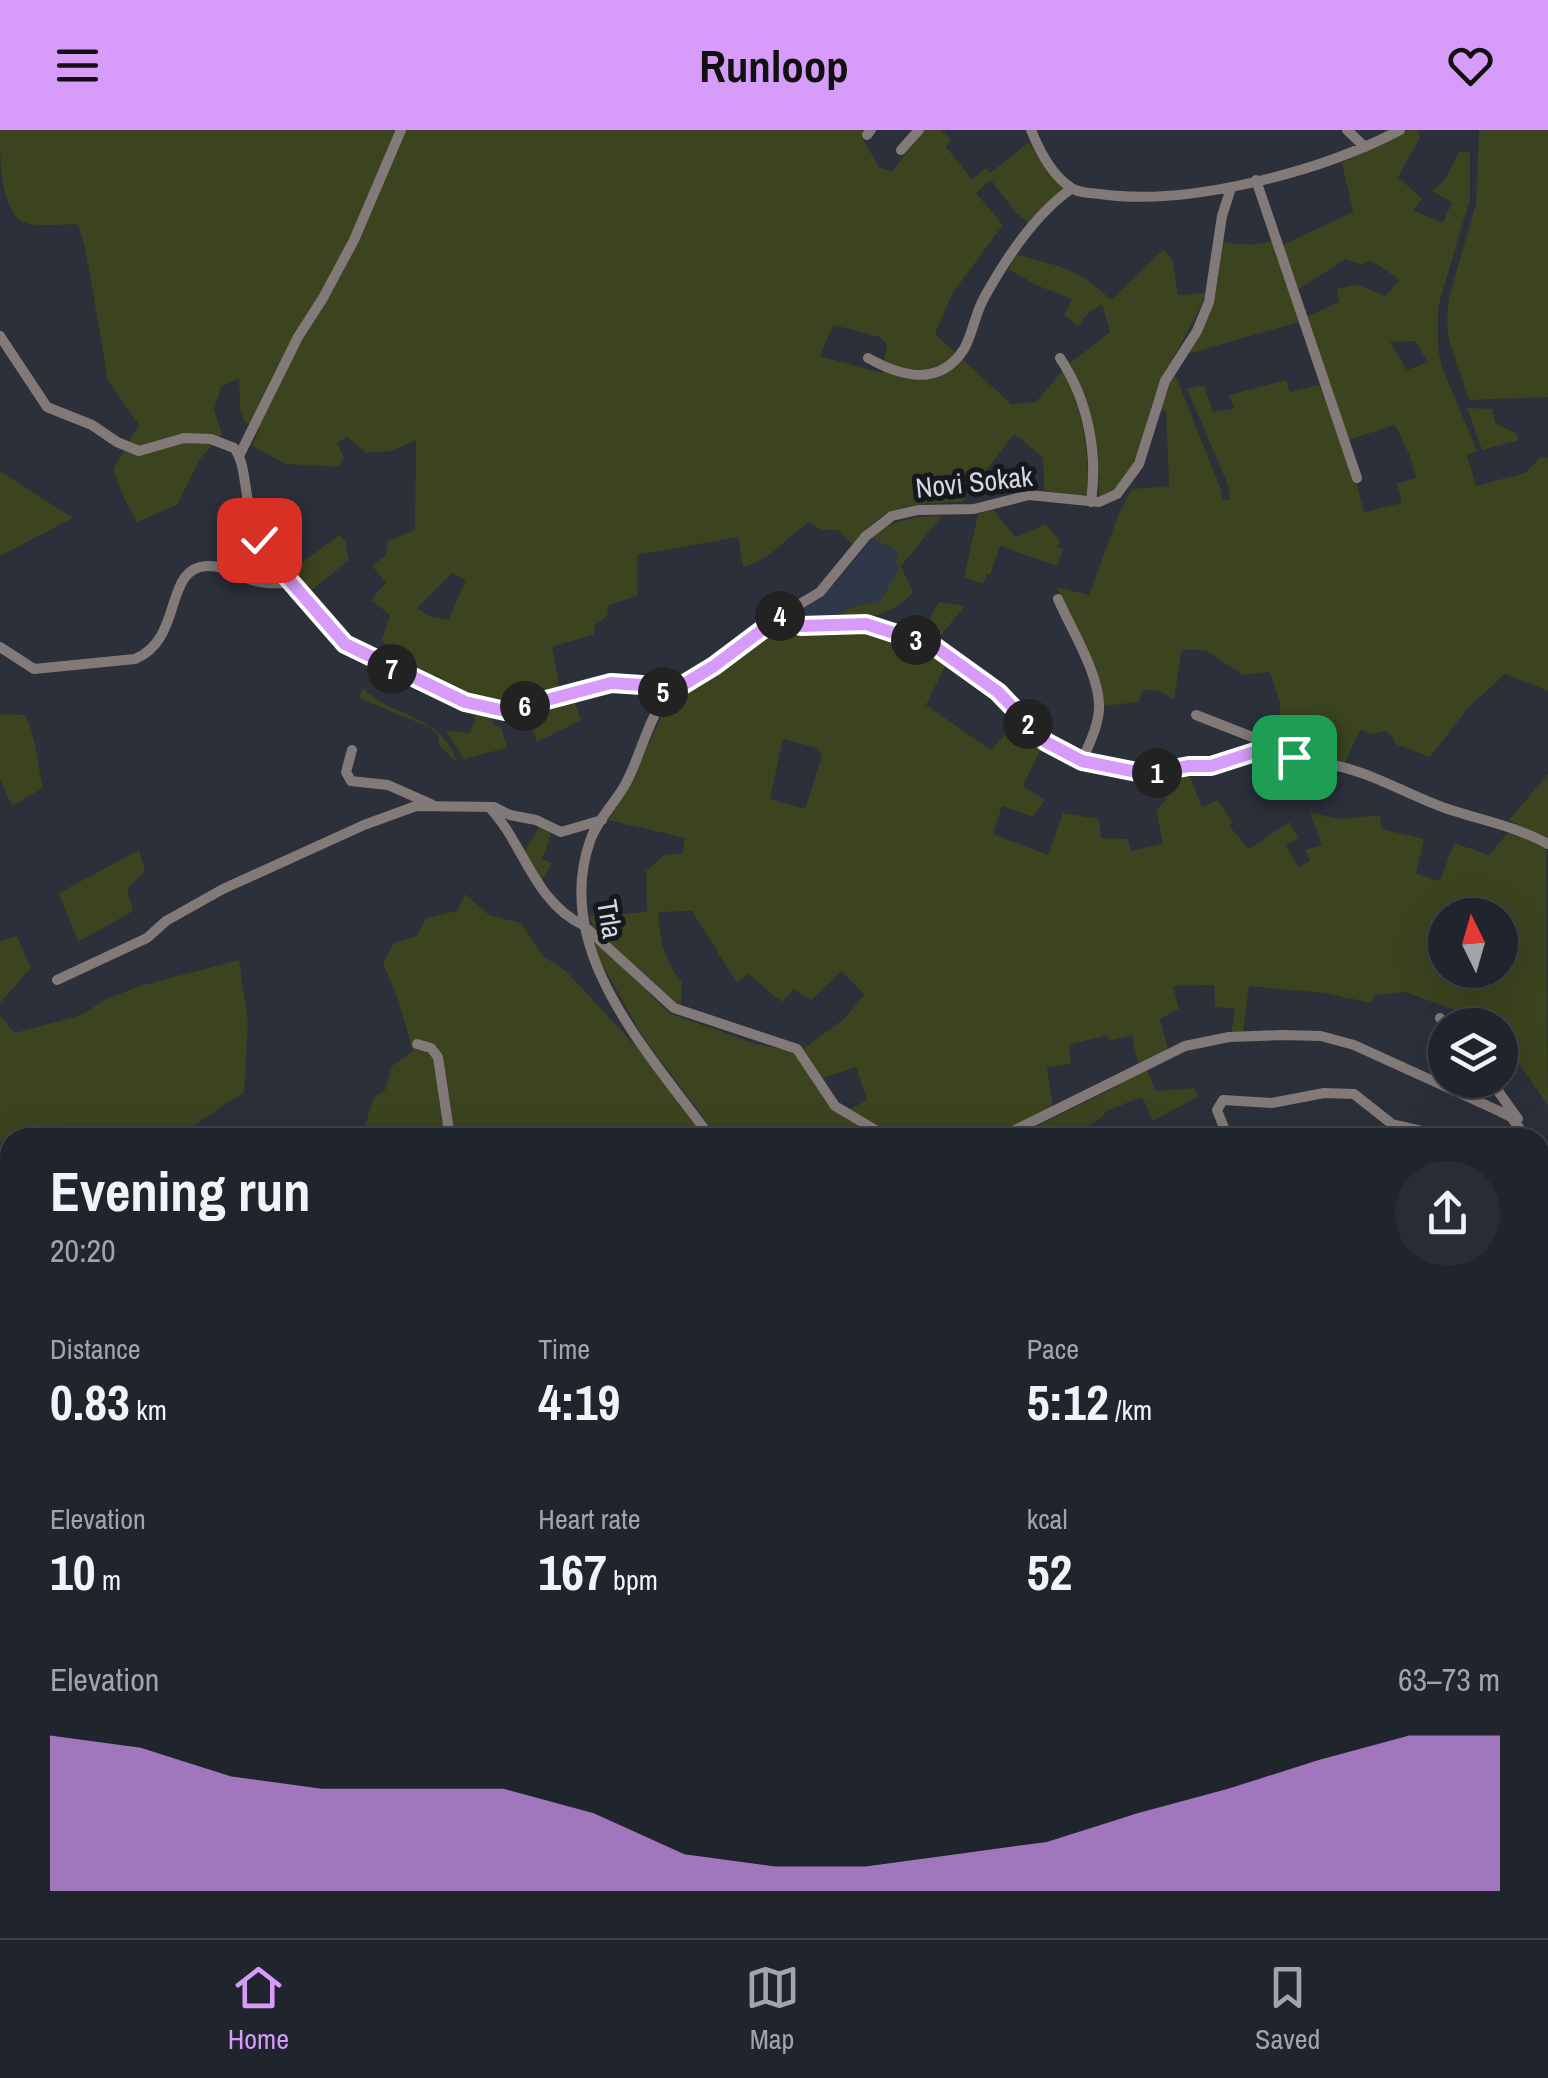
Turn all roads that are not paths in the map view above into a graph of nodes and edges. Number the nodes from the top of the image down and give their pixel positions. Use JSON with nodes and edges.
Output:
{"nodes":[{"id":1,"x":401,"y":130,"type":"edge"},
{"id":2,"x":920,"y":130,"type":"edge"},
{"id":3,"x":1031,"y":130,"type":"edge"},
{"id":4,"x":1347,"y":130,"type":"edge"},
{"id":5,"x":1400,"y":130,"type":"edge"},
{"id":6,"x":1365,"y":147,"type":"junction"},
{"id":7,"x":902,"y":150,"type":"dead end"},
{"id":8,"x":1256,"y":180,"type":"junction"},
{"id":9,"x":1231,"y":188,"type":"junction"},
{"id":10,"x":1071,"y":189,"type":"junction"},
{"id":11,"x":0,"y":336,"type":"edge"},
{"id":12,"x":868,"y":358,"type":"dead end"},
{"id":13,"x":1060,"y":358,"type":"dead end"},
{"id":14,"x":240,"y":454,"type":"junction"},
{"id":15,"x":1357,"y":478,"type":"dead end"},
{"id":16,"x":1091,"y":502,"type":"junction"},
{"id":17,"x":292,"y":583,"type":"junction"},
{"id":18,"x":1058,"y":599,"type":"dead end"},
{"id":19,"x":782,"y":615,"type":"junction"},
{"id":20,"x":0,"y":647,"type":"edge"},
{"id":21,"x":668,"y":694,"type":"junction"},
{"id":22,"x":1196,"y":715,"type":"dead end"},
{"id":23,"x":1270,"y":749,"type":"junction"},
{"id":24,"x":352,"y":750,"type":"dead end"},
{"id":25,"x":1082,"y":761,"type":"junction"},
{"id":26,"x":431,"y":804,"type":"junction"},
{"id":27,"x":488,"y":806,"type":"junction"},
{"id":28,"x":602,"y":820,"type":"junction"},
{"id":29,"x":1548,"y":844,"type":"edge"},
{"id":30,"x":582,"y":924,"type":"junction"},
{"id":31,"x":57,"y":980,"type":"dead end"},
{"id":32,"x":417,"y":1044,"type":"dead end"},
{"id":33,"x":1503,"y":1098,"type":"edge"},
{"id":34,"x":1518,"y":1125,"type":"junction"},
{"id":35,"x":449,"y":1128,"type":"edge"},
{"id":36,"x":704,"y":1128,"type":"edge"},
{"id":37,"x":872,"y":1128,"type":"edge"},
{"id":38,"x":1019,"y":1128,"type":"edge"},
{"id":39,"x":1224,"y":1128,"type":"edge"},
{"id":40,"x":1410,"y":1128,"type":"edge"},
{"id":41,"x":1520,"y":1128,"type":"edge"}],
"edges":[{"from":1,"to":14,"type":"street"},
{"from":2,"to":7,"type":"street"},
{"from":3,"to":10,"type":"street"},
{"from":4,"to":6,"type":"street"},
{"from":5,"to":6,"type":"street"},
{"from":6,"to":8,"type":"street"},
{"from":8,"to":9,"type":"street"},
{"from":8,"to":15,"type":"street"},
{"from":9,"to":10,"type":"street"},
{"from":9,"to":16,"type":"street"},
{"from":10,"to":12,"type":"street"},
{"from":11,"to":14,"type":"street"},
{"from":13,"to":16,"type":"street"},
{"from":14,"to":17,"type":"street"},
{"from":16,"to":19,"type":"street","name":"Novi Sokak"},
{"from":17,"to":20,"type":"street"},
{"from":17,"to":21,"type":"street"},
{"from":18,"to":25,"type":"street"},
{"from":19,"to":21,"type":"street","name":"Novi Sokak"},
{"from":19,"to":25,"type":"street"},
{"from":21,"to":28,"type":"street","name":"Trla"},
{"from":22,"to":23,"type":"street"},
{"from":23,"to":25,"type":"street"},
{"from":23,"to":29,"type":"street"},
{"from":24,"to":26,"type":"street"},
{"from":26,"to":27,"type":"street"},
{"from":26,"to":31,"type":"street"},
{"from":27,"to":28,"type":"street"},
{"from":27,"to":30,"type":"street"},
{"from":28,"to":30,"type":"street","name":"Trla"},
{"from":30,"to":36,"type":"street","name":"Trla"},
{"from":30,"to":37,"type":"street"},
{"from":32,"to":35,"type":"street"},
{"from":33,"to":34,"type":"street"},
{"from":34,"to":38,"type":"street"},
{"from":34,"to":41,"type":"street"},
{"from":39,"to":40,"type":"street"}]}
